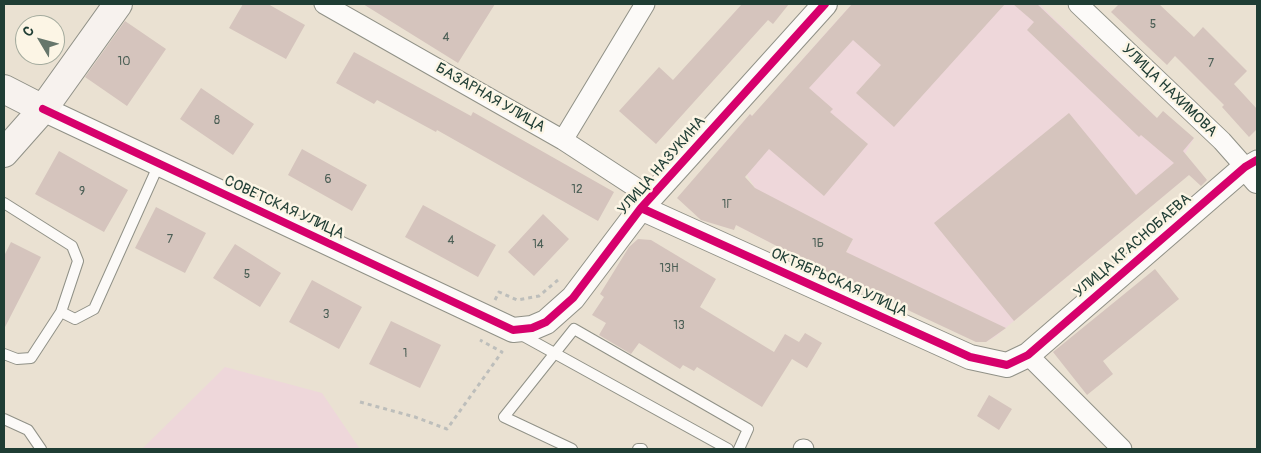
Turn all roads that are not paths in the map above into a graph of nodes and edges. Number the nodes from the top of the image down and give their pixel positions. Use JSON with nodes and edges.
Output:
{"nodes":[{"id":1,"x":118,"y":4,"type":"edge"},
{"id":2,"x":324,"y":4,"type":"edge"},
{"id":3,"x":645,"y":4,"type":"edge"},
{"id":4,"x":825,"y":4,"type":"edge"},
{"id":5,"x":1078,"y":4,"type":"edge"},
{"id":6,"x":4,"y":90,"type":"edge"},
{"id":7,"x":43,"y":109,"type":"junction"},
{"id":8,"x":563,"y":140,"type":"junction"},
{"id":9,"x":4,"y":153,"type":"edge"},
{"id":10,"x":160,"y":164,"type":"junction"},
{"id":11,"x":1253,"y":170,"type":"edge"},
{"id":12,"x":647,"y":201,"type":"junction"},
{"id":13,"x":4,"y":203,"type":"edge"},
{"id":14,"x":61,"y":312,"type":"junction"},
{"id":15,"x":513,"y":330,"type":"junction"},
{"id":16,"x":553,"y":353,"type":"junction"},
{"id":17,"x":4,"y":354,"type":"edge"},
{"id":18,"x":1028,"y":355,"type":"junction"},
{"id":19,"x":4,"y":419,"type":"edge"},
{"id":20,"x":41,"y":449,"type":"edge"},
{"id":21,"x":572,"y":449,"type":"edge"},
{"id":22,"x":728,"y":449,"type":"edge"},
{"id":23,"x":739,"y":449,"type":"edge"},
{"id":24,"x":1122,"y":449,"type":"edge"}],
"edges":[{"from":1,"to":7,"type":"main road"},
{"from":2,"to":8,"type":"street","name":"БАЗАРНАЯ УЛИЦА"},
{"from":3,"to":8,"type":"street"},
{"from":4,"to":12,"type":"street","name":"УЛИЦА НАЗУКИНА"},
{"from":5,"to":11,"type":"street","name":"УЛИЦА НАХИМОВА"},
{"from":6,"to":7,"type":"main road","name":"СОВЕТСКАЯ УЛИЦА"},
{"from":7,"to":9,"type":"main road"},
{"from":7,"to":10,"type":"street","name":"СОВЕТСКАЯ УЛИЦА"},
{"from":8,"to":12,"type":"street","name":"БАЗАРНАЯ УЛИЦА"},
{"from":10,"to":14,"type":"lane"},
{"from":10,"to":15,"type":"street","name":"СОВЕТСКАЯ УЛИЦА"},
{"from":11,"to":18,"type":"street","name":"УЛИЦА КРАСНОБАЕВА"},
{"from":12,"to":15,"type":"street","name":"УЛИЦА НАЗУКИНА"},
{"from":12,"to":18,"type":"street","name":"ОКТЯБРЬСКАЯ УЛИЦА"},
{"from":13,"to":14,"type":"lane"},
{"from":14,"to":17,"type":"lane"},
{"from":15,"to":16,"type":"lane"},
{"from":16,"to":21,"type":"lane"},
{"from":16,"to":22,"type":"lane"},
{"from":16,"to":23,"type":"lane"},
{"from":18,"to":24,"type":"street"},
{"from":19,"to":20,"type":"lane"}]}
